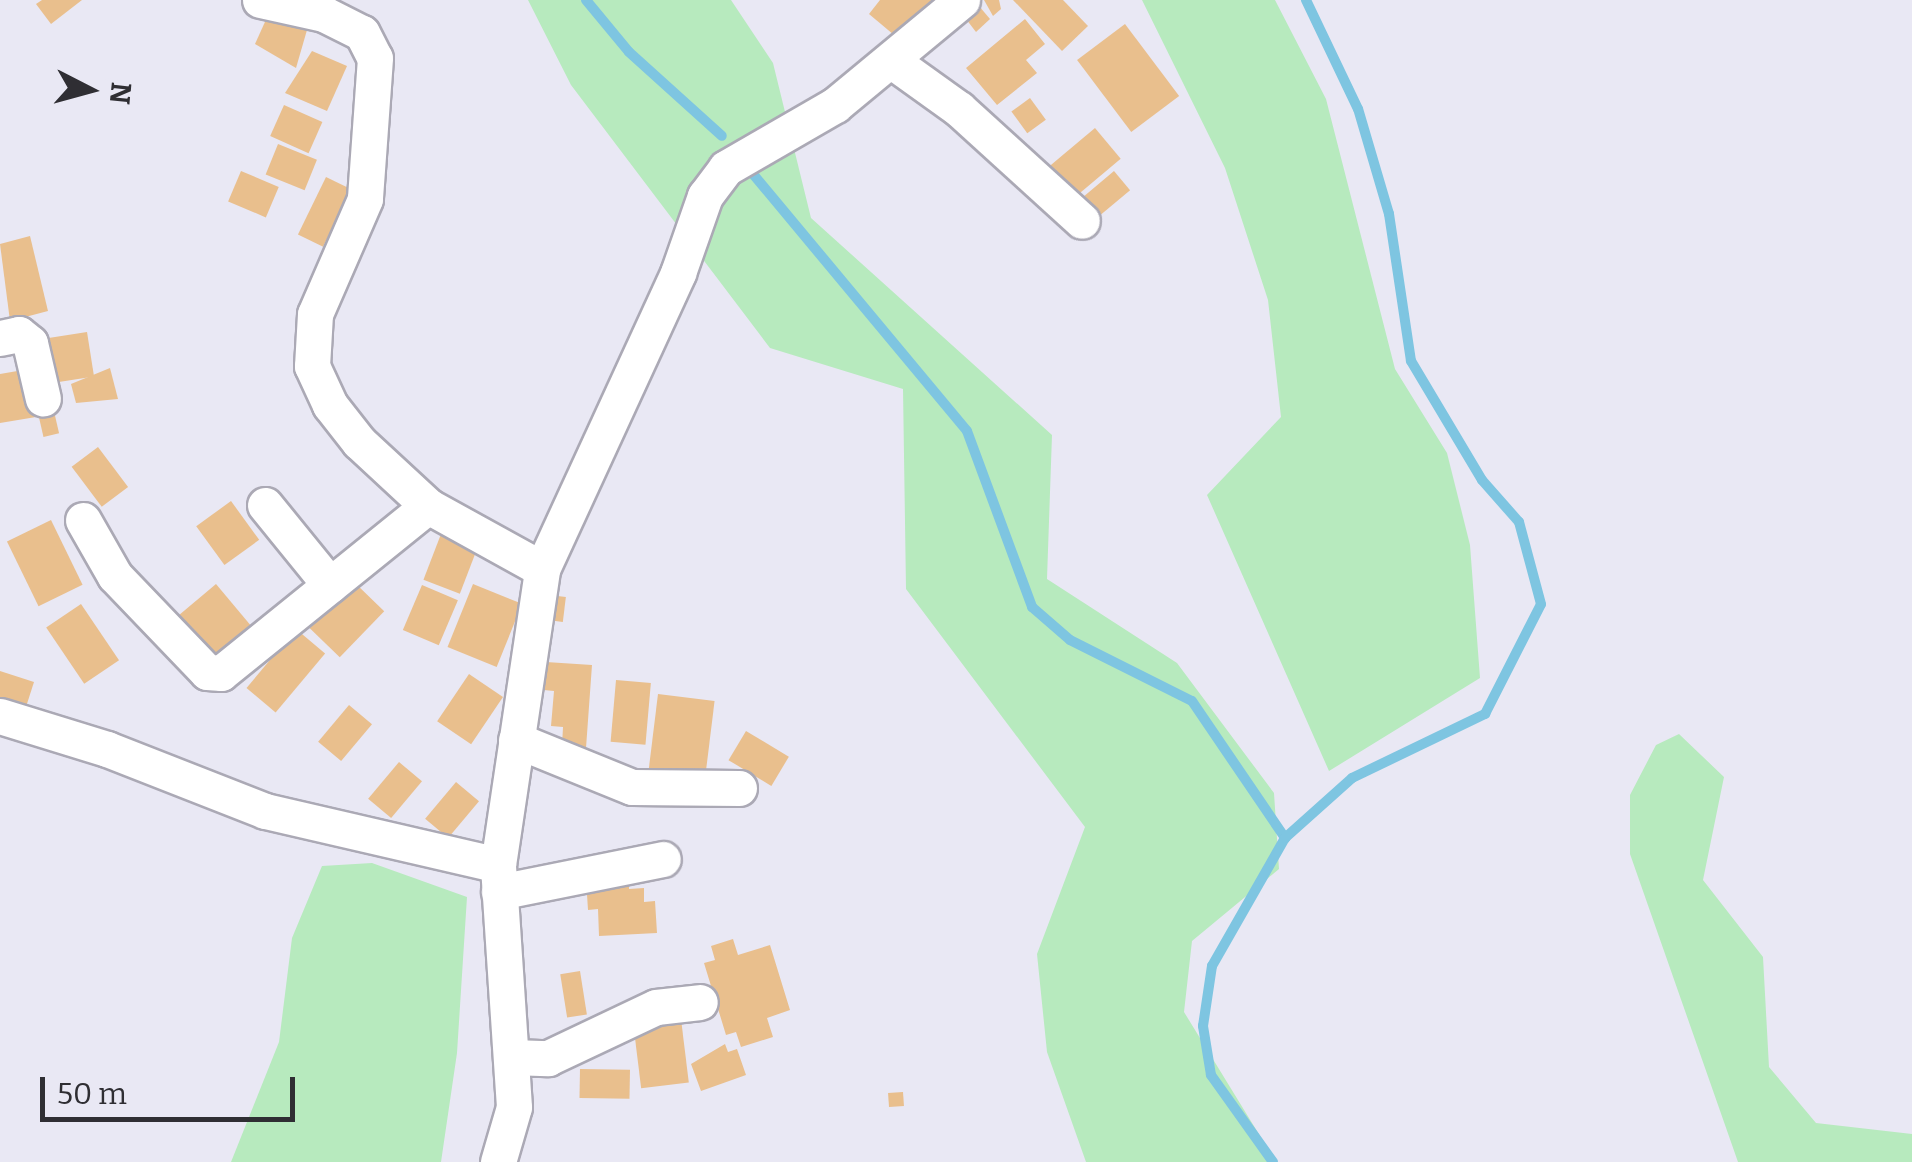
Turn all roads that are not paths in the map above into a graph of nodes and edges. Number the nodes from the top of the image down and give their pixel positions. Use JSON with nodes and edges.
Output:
{"nodes":[{"id":1,"x":260,"y":0,"type":"edge"},
{"id":2,"x":962,"y":0,"type":"edge"},
{"id":3,"x":892,"y":61,"type":"junction"},
{"id":4,"x":1082,"y":220,"type":"dead end"},
{"id":5,"x":0,"y":338,"type":"edge"},
{"id":6,"x":42,"y":399,"type":"dead end"},
{"id":7,"x":265,"y":504,"type":"dead end"},
{"id":8,"x":428,"y":506,"type":"junction"},
{"id":9,"x":83,"y":520,"type":"dead end"},
{"id":10,"x":542,"y":569,"type":"junction"},
{"id":11,"x":330,"y":585,"type":"junction"},
{"id":12,"x":0,"y":716,"type":"edge"},
{"id":13,"x":516,"y":740,"type":"junction"},
{"id":14,"x":739,"y":788,"type":"dead end"},
{"id":15,"x":663,"y":859,"type":"dead end"},
{"id":16,"x":498,"y":879,"type":"junction"},
{"id":17,"x":700,"y":1002,"type":"dead end"},
{"id":18,"x":511,"y":1057,"type":"junction"},
{"id":19,"x":498,"y":1162,"type":"edge"}],
"edges":[{"from":1,"to":8,"type":"street"},
{"from":2,"to":3,"type":"street"},
{"from":3,"to":4,"type":"street"},
{"from":3,"to":10,"type":"street"},
{"from":5,"to":6,"type":"street"},
{"from":7,"to":11,"type":"street"},
{"from":8,"to":10,"type":"street"},
{"from":8,"to":11,"type":"street"},
{"from":9,"to":11,"type":"street"},
{"from":10,"to":13,"type":"street"},
{"from":12,"to":16,"type":"street"},
{"from":13,"to":14,"type":"street"},
{"from":13,"to":16,"type":"street"},
{"from":15,"to":16,"type":"street"},
{"from":16,"to":18,"type":"street"},
{"from":17,"to":18,"type":"street"},
{"from":18,"to":19,"type":"street"}]}
